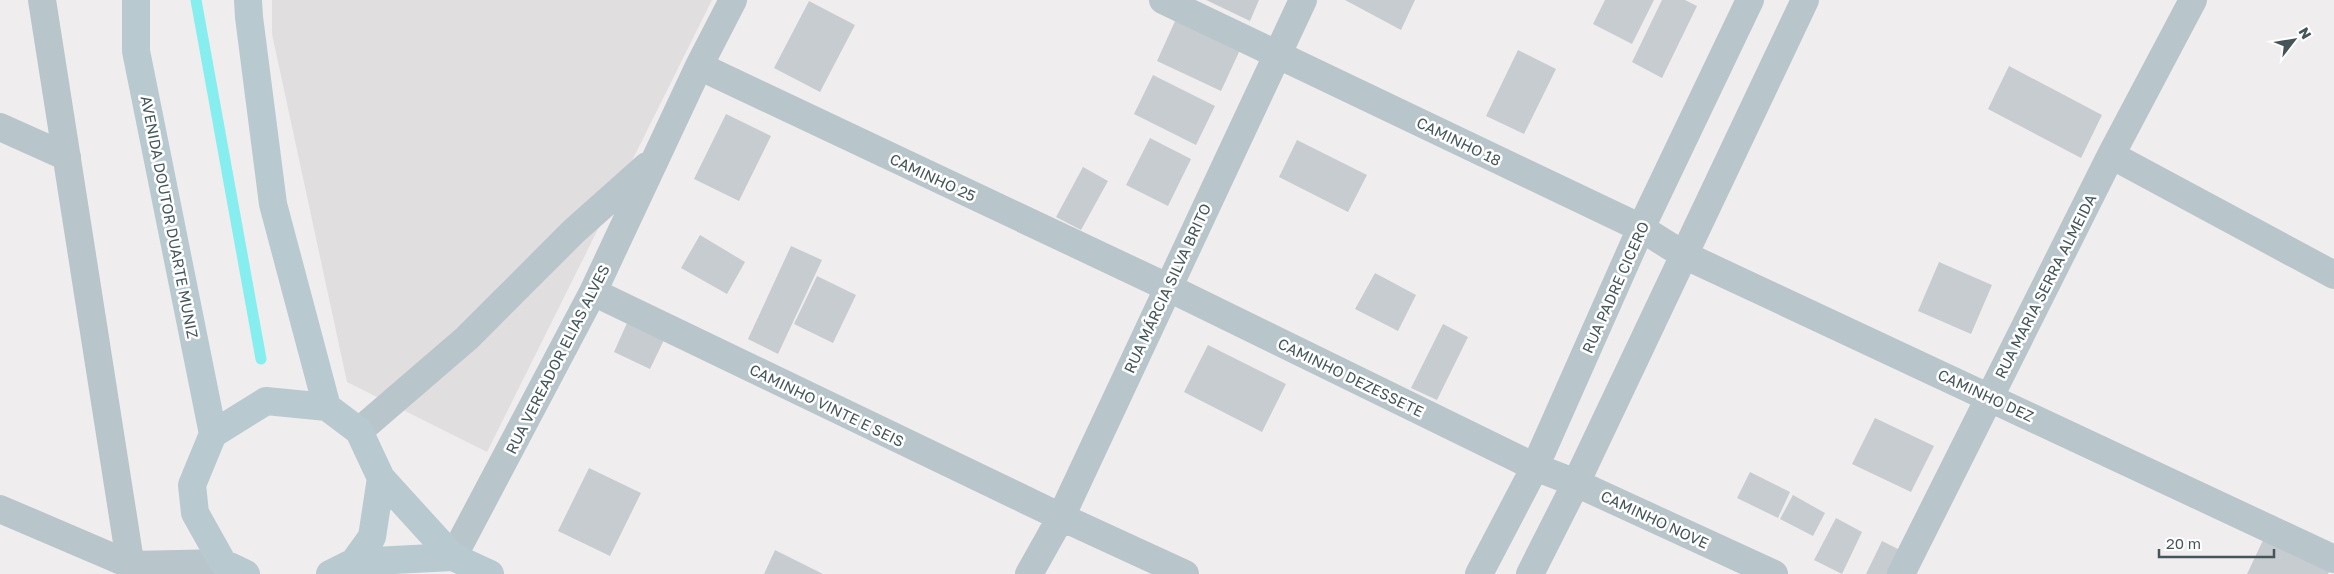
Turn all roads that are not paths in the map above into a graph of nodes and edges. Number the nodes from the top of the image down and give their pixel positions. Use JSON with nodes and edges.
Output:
{"nodes":[{"id":1,"x":42,"y":0,"type":"edge"},
{"id":2,"x":136,"y":0,"type":"edge"},
{"id":3,"x":248,"y":0,"type":"edge"},
{"id":4,"x":733,"y":0,"type":"edge"},
{"id":5,"x":1163,"y":0,"type":"edge"},
{"id":6,"x":1303,"y":0,"type":"edge"},
{"id":7,"x":1805,"y":0,"type":"edge"},
{"id":8,"x":2193,"y":0,"type":"edge"},
{"id":9,"x":1746,"y":1,"type":"edge"},
{"id":10,"x":1277,"y":54,"type":"junction"},
{"id":11,"x":699,"y":66,"type":"junction"},
{"id":12,"x":0,"y":127,"type":"edge"},
{"id":13,"x":2112,"y":155,"type":"junction"},
{"id":14,"x":66,"y":157,"type":"junction"},
{"id":15,"x":656,"y":158,"type":"junction"},
{"id":16,"x":1641,"y":228,"type":"junction"},
{"id":17,"x":1684,"y":254,"type":"junction"},
{"id":18,"x":2334,"y":275,"type":"edge"},
{"id":19,"x":1167,"y":287,"type":"junction"},
{"id":20,"x":593,"y":292,"type":"junction"},
{"id":21,"x":1989,"y":396,"type":"junction"},
{"id":22,"x":327,"y":407,"type":"junction"},
{"id":23,"x":359,"y":431,"type":"junction"},
{"id":24,"x":213,"y":434,"type":"junction"},
{"id":25,"x":1535,"y":467,"type":"junction"},
{"id":26,"x":381,"y":478,"type":"junction"},
{"id":27,"x":1576,"y":483,"type":"junction"},
{"id":28,"x":0,"y":509,"type":"edge"},
{"id":29,"x":1061,"y":517,"type":"junction"},
{"id":30,"x":453,"y":557,"type":"junction"},
{"id":31,"x":2334,"y":559,"type":"edge"},
{"id":32,"x":353,"y":568,"type":"edge"},
{"id":33,"x":131,"y":570,"type":"edge"},
{"id":34,"x":230,"y":570,"type":"edge"},
{"id":35,"x":330,"y":574,"type":"edge"},
{"id":36,"x":490,"y":574,"type":"edge"},
{"id":37,"x":1029,"y":574,"type":"edge"},
{"id":38,"x":1185,"y":574,"type":"edge"},
{"id":39,"x":1480,"y":574,"type":"edge"},
{"id":40,"x":1530,"y":574,"type":"edge"},
{"id":41,"x":1774,"y":574,"type":"edge"},
{"id":42,"x":1901,"y":574,"type":"edge"}],
"edges":[{"from":1,"to":14,"type":"street"},
{"from":2,"to":24,"type":"street","name":"AVENIDA DOUTOR DUARTE MUNIZ"},
{"from":3,"to":22,"type":"street"},
{"from":4,"to":11,"type":"street","name":"RUA VEREADOR ELIAS ALVES"},
{"from":5,"to":10,"type":"street","name":"CAMINHO 18"},
{"from":6,"to":10,"type":"street","name":"RUA MÁRCIA SILVA BRITO"},
{"from":7,"to":17,"type":"street"},
{"from":8,"to":13,"type":"street","name":"RUA MARIA SERRA ALMEIDA"},
{"from":9,"to":16,"type":"street","name":"RUA PADRE CICERO"},
{"from":10,"to":16,"type":"street","name":"CAMINHO 18"},
{"from":10,"to":19,"type":"street","name":"RUA MÁRCIA SILVA BRITO"},
{"from":11,"to":15,"type":"street","name":"RUA VEREADOR ELIAS ALVES"},
{"from":11,"to":19,"type":"street","name":"CAMINHO 25"},
{"from":12,"to":14,"type":"street"},
{"from":13,"to":18,"type":"street"},
{"from":13,"to":21,"type":"street","name":"RUA MARIA SERRA ALMEIDA"},
{"from":14,"to":33,"type":"street"},
{"from":15,"to":20,"type":"street","name":"RUA VEREADOR ELIAS ALVES"},
{"from":15,"to":23,"type":"street","name":"RUA VEREADOR ELIAS ALVES"},
{"from":16,"to":17,"type":"street","name":"CAMINHO DEZ"},
{"from":16,"to":25,"type":"street","name":"RUA PADRE CICERO"},
{"from":17,"to":21,"type":"street","name":"CAMINHO DEZ"},
{"from":17,"to":27,"type":"street"},
{"from":19,"to":25,"type":"street","name":"CAMINHO DEZESSETE"},
{"from":19,"to":29,"type":"street","name":"RUA MÁRCIA SILVA BRITO"},
{"from":20,"to":29,"type":"street","name":"CAMINHO VINTE E SEIS"},
{"from":20,"to":30,"type":"street","name":"RUA VEREADOR ELIAS ALVES"},
{"from":21,"to":31,"type":"street","name":"CAMINHO DEZ"},
{"from":21,"to":42,"type":"street","name":"RUA MARIA SERRA ALMEIDA"},
{"from":22,"to":23,"type":"street"},
{"from":22,"to":24,"type":"street"},
{"from":23,"to":26,"type":"street"},
{"from":24,"to":34,"type":"street"},
{"from":25,"to":27,"type":"street","name":"CAMINHO NOVE"},
{"from":25,"to":39,"type":"street","name":"RUA PADRE CICERO"},
{"from":26,"to":30,"type":"street"},
{"from":26,"to":32,"type":"street"},
{"from":27,"to":40,"type":"street"},
{"from":27,"to":41,"type":"street","name":"CAMINHO NOVE"},
{"from":28,"to":33,"type":"street"},
{"from":29,"to":37,"type":"street","name":"RUA MÁRCIA SILVA BRITO"},
{"from":29,"to":38,"type":"street","name":"CAMINHO VINTE E SEIS"},
{"from":30,"to":32,"type":"street"},
{"from":30,"to":36,"type":"street"},
{"from":32,"to":35,"type":"street"},
{"from":33,"to":34,"type":"street"}]}
